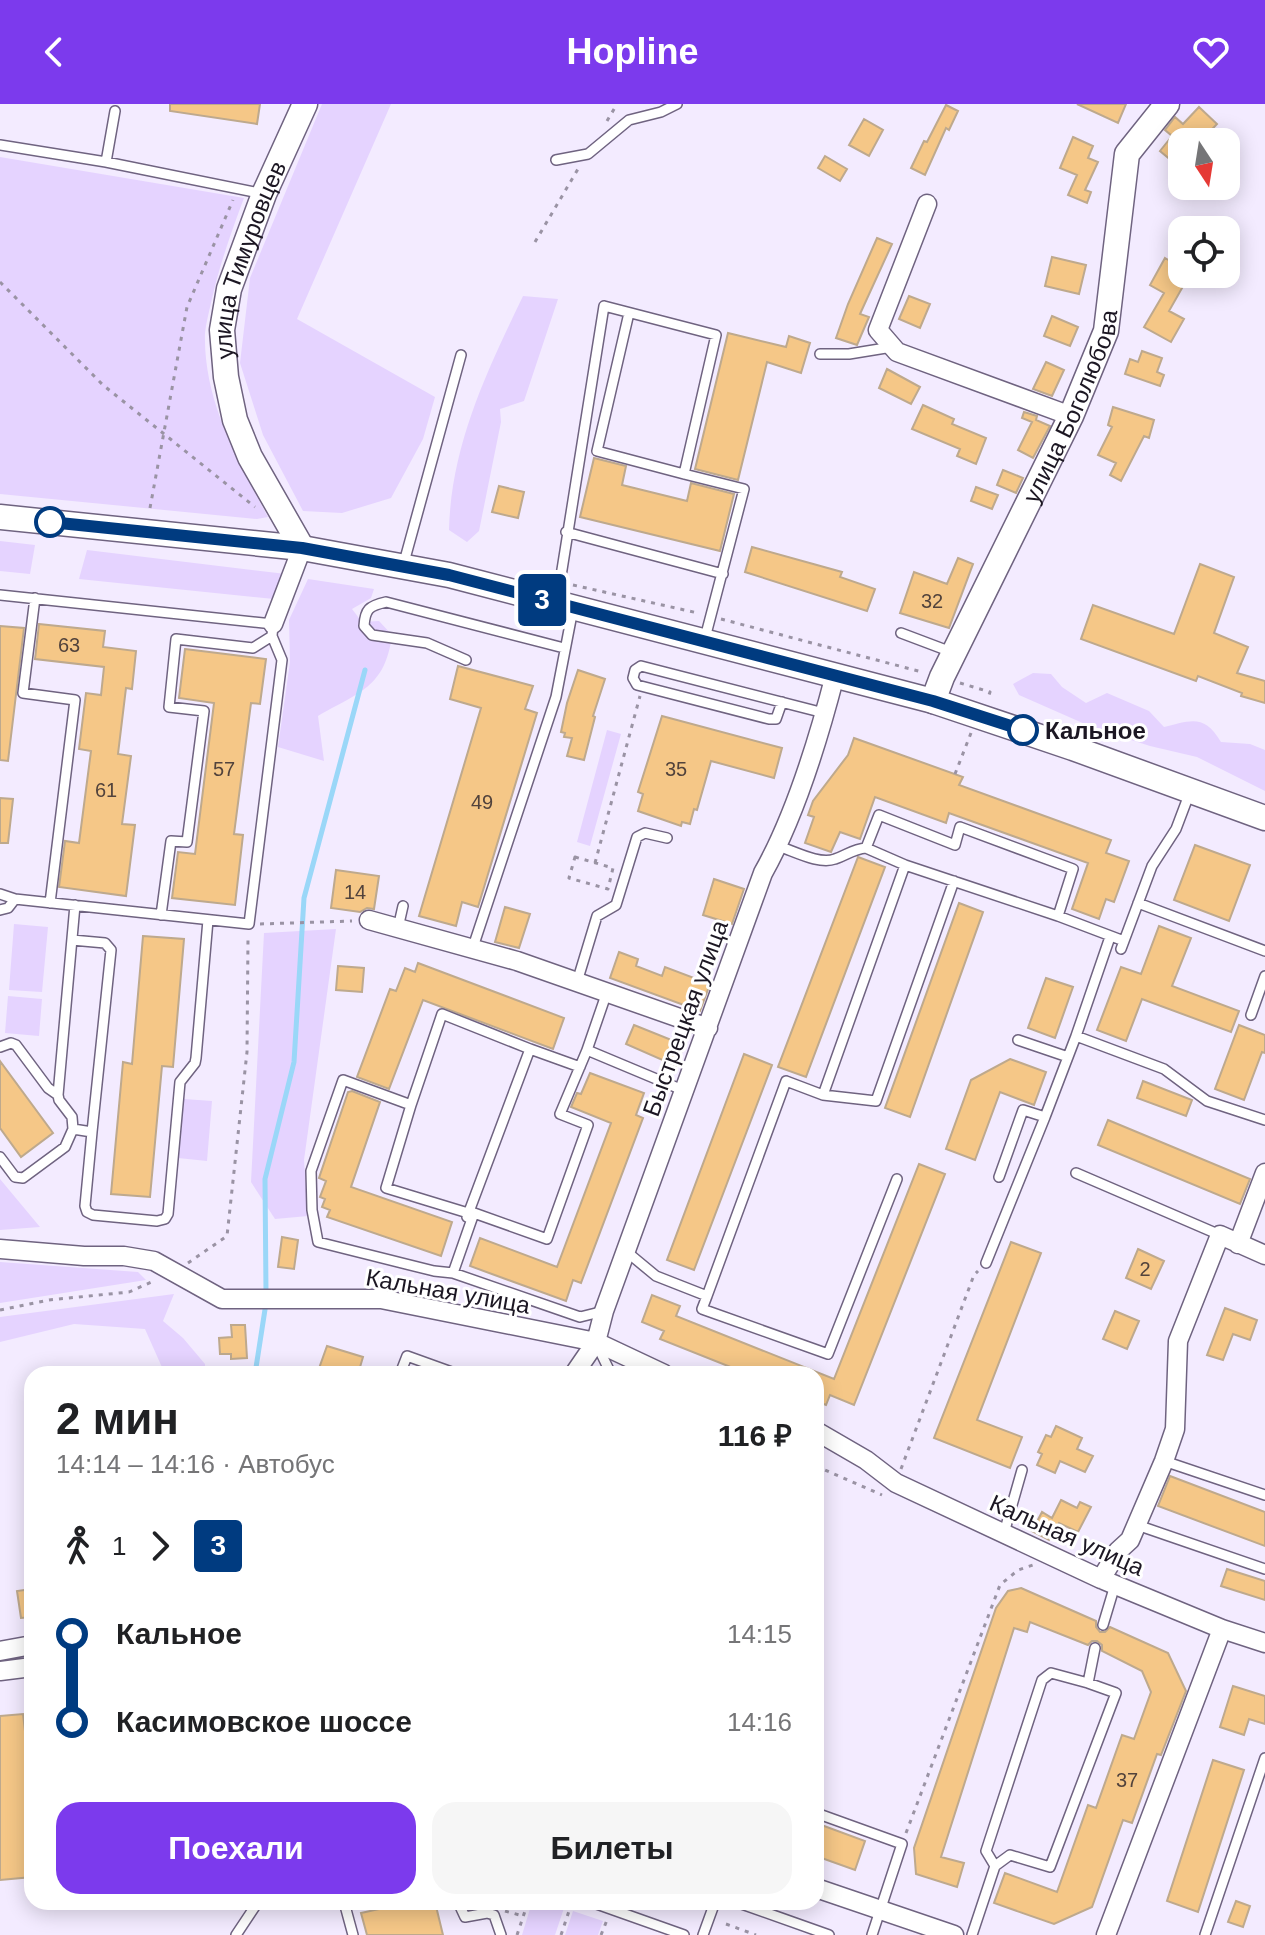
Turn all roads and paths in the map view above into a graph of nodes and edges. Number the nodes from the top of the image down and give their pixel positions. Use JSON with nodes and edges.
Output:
{"nodes":[{"id":1,"x":305,"y":104,"type":"edge"},
{"id":2,"x":617,"y":104,"type":"edge"},
{"id":3,"x":677,"y":104,"type":"edge"},
{"id":4,"x":1167,"y":104,"type":"edge"},
{"id":5,"x":115,"y":111,"type":"dead end"},
{"id":6,"x":0,"y":145,"type":"edge"},
{"id":7,"x":588,"y":154,"type":"junction"},
{"id":8,"x":556,"y":160,"type":"dead end"},
{"id":9,"x":106,"y":162,"type":"junction"},
{"id":10,"x":238,"y":189,"type":"junction"},
{"id":11,"x":264,"y":194,"type":"junction"},
{"id":12,"x":927,"y":204,"type":"dead end"},
{"id":13,"x":535,"y":242,"type":"dead end"},
{"id":14,"x":0,"y":282,"type":"edge"},
{"id":15,"x":629,"y":313,"type":"junction"},
{"id":16,"x":893,"y":347,"type":"junction"},
{"id":17,"x":820,"y":354,"type":"dead end"},
{"id":18,"x":461,"y":355,"type":"dead end"},
{"id":19,"x":1071,"y":416,"type":"junction"},
{"id":20,"x":164,"y":434,"type":"junction"},
{"id":21,"x":684,"y":474,"type":"junction"},
{"id":22,"x":256,"y":507,"type":"dead end"},
{"id":23,"x":150,"y":508,"type":"dead end"},
{"id":24,"x":0,"y":517,"type":"edge"},
{"id":25,"x":566,"y":532,"type":"junction"},
{"id":26,"x":302,"y":548,"type":"junction"},
{"id":27,"x":403,"y":566,"type":"junction"},
{"id":28,"x":723,"y":574,"type":"junction"},
{"id":29,"x":0,"y":595,"type":"edge"},
{"id":30,"x":35,"y":598,"type":"junction"},
{"id":31,"x":563,"y":598,"type":"junction"},
{"id":32,"x":708,"y":628,"type":"junction"},
{"id":33,"x":273,"y":630,"type":"junction"},
{"id":34,"x":901,"y":633,"type":"dead end"},
{"id":35,"x":564,"y":648,"type":"junction"},
{"id":36,"x":956,"y":654,"type":"junction"},
{"id":37,"x":466,"y":660,"type":"dead end"},
{"id":38,"x":835,"y":675,"type":"junction"},
{"id":39,"x":942,"y":677,"type":"junction"},
{"id":40,"x":990,"y":692,"type":"dead end"},
{"id":41,"x":933,"y":701,"type":"junction"},
{"id":42,"x":782,"y":702,"type":"junction"},
{"id":43,"x":636,"y":709,"type":"dead end"},
{"id":44,"x":824,"y":713,"type":"junction"},
{"id":45,"x":1190,"y":792,"type":"junction"},
{"id":46,"x":1265,"y":818,"type":"edge"},
{"id":47,"x":667,"y":838,"type":"dead end"},
{"id":48,"x":778,"y":846,"type":"junction"},
{"id":49,"x":866,"y":848,"type":"junction"},
{"id":50,"x":595,"y":863,"type":"junction"},
{"id":51,"x":905,"y":865,"type":"junction"},
{"id":52,"x":954,"y":881,"type":"junction"},
{"id":53,"x":0,"y":894,"type":"edge"},
{"id":54,"x":15,"y":899,"type":"junction"},
{"id":55,"x":50,"y":903,"type":"junction"},
{"id":56,"x":1138,"y":903,"type":"junction"},
{"id":57,"x":75,"y":905,"type":"junction"},
{"id":58,"x":403,"y":906,"type":"dead end"},
{"id":59,"x":0,"y":910,"type":"edge"},
{"id":60,"x":161,"y":915,"type":"junction"},
{"id":61,"x":1058,"y":916,"type":"junction"},
{"id":62,"x":208,"y":920,"type":"junction"},
{"id":63,"x":369,"y":920,"type":"joint"},
{"id":64,"x":249,"y":924,"type":"junction"},
{"id":65,"x":398,"y":928,"type":"junction"},
{"id":66,"x":1110,"y":937,"type":"junction"},
{"id":67,"x":72,"y":940,"type":"junction"},
{"id":68,"x":473,"y":947,"type":"junction"},
{"id":69,"x":1265,"y":951,"type":"edge"},
{"id":70,"x":1265,"y":976,"type":"edge"},
{"id":71,"x":577,"y":982,"type":"junction"},
{"id":72,"x":607,"y":992,"type":"junction"},
{"id":73,"x":1251,"y":1015,"type":"dead end"},
{"id":74,"x":708,"y":1028,"type":"junction"},
{"id":75,"x":1076,"y":1036,"type":"junction"},
{"id":76,"x":1018,"y":1040,"type":"dead end"},
{"id":77,"x":0,"y":1047,"type":"edge"},
{"id":78,"x":530,"y":1049,"type":"junction"},
{"id":79,"x":587,"y":1050,"type":"junction"},
{"id":80,"x":1068,"y":1057,"type":"junction"},
{"id":81,"x":580,"y":1067,"type":"junction"},
{"id":82,"x":685,"y":1091,"type":"junction"},
{"id":83,"x":58,"y":1095,"type":"junction"},
{"id":84,"x":823,"y":1095,"type":"junction"},
{"id":85,"x":411,"y":1105,"type":"junction"},
{"id":86,"x":1045,"y":1117,"type":"junction"},
{"id":87,"x":1265,"y":1120,"type":"edge"},
{"id":88,"x":73,"y":1129,"type":"junction"},
{"id":89,"x":92,"y":1132,"type":"junction"},
{"id":90,"x":0,"y":1157,"type":"edge"},
{"id":91,"x":1076,"y":1173,"type":"dead end"},
{"id":92,"x":1265,"y":1173,"type":"edge"},
{"id":93,"x":999,"y":1177,"type":"dead end"},
{"id":94,"x":897,"y":1179,"type":"dead end"},
{"id":95,"x":468,"y":1213,"type":"junction"},
{"id":96,"x":1220,"y":1235,"type":"junction"},
{"id":97,"x":1238,"y":1244,"type":"junction"},
{"id":98,"x":0,"y":1249,"type":"edge"},
{"id":99,"x":627,"y":1252,"type":"junction"},
{"id":100,"x":1265,"y":1255,"type":"edge"},
{"id":101,"x":986,"y":1263,"type":"joint"},
{"id":102,"x":175,"y":1272,"type":"junction"},
{"id":103,"x":450,"y":1273,"type":"junction"},
{"id":104,"x":707,"y":1296,"type":"junction"},
{"id":105,"x":0,"y":1310,"type":"edge"},
{"id":106,"x":604,"y":1311,"type":"junction"},
{"id":107,"x":596,"y":1342,"type":"junction"},
{"id":108,"x":403,"y":1366,"type":"edge"},
{"id":109,"x":435,"y":1366,"type":"edge"},
{"id":110,"x":580,"y":1366,"type":"edge"},
{"id":111,"x":607,"y":1366,"type":"edge"},
{"id":112,"x":647,"y":1366,"type":"edge"},
{"id":113,"x":824,"y":1436,"type":"edge"},
{"id":114,"x":1164,"y":1461,"type":"junction"},
{"id":115,"x":1022,"y":1470,"type":"dead end"},
{"id":116,"x":896,"y":1483,"type":"junction"},
{"id":117,"x":1265,"y":1495,"type":"edge"},
{"id":118,"x":1137,"y":1525,"type":"junction"},
{"id":119,"x":1004,"y":1533,"type":"junction"},
{"id":120,"x":1056,"y":1557,"type":"junction"},
{"id":121,"x":1265,"y":1569,"type":"edge"},
{"id":122,"x":1108,"y":1582,"type":"junction"},
{"id":123,"x":1103,"y":1625,"type":"dead end"},
{"id":124,"x":1222,"y":1629,"type":"junction"},
{"id":125,"x":1265,"y":1643,"type":"edge"},
{"id":126,"x":24,"y":1646,"type":"edge"},
{"id":127,"x":1095,"y":1648,"type":"dead end"},
{"id":128,"x":0,"y":1651,"type":"edge"},
{"id":129,"x":24,"y":1668,"type":"edge"},
{"id":130,"x":0,"y":1671,"type":"edge"},
{"id":131,"x":1088,"y":1683,"type":"junction"},
{"id":132,"x":1265,"y":1758,"type":"edge"},
{"id":133,"x":824,"y":1816,"type":"edge"},
{"id":134,"x":902,"y":1844,"type":"junction"},
{"id":135,"x":995,"y":1866,"type":"junction"},
{"id":136,"x":824,"y":1891,"type":"edge"},
{"id":137,"x":253,"y":1910,"type":"edge"},
{"id":138,"x":346,"y":1910,"type":"edge"},
{"id":139,"x":462,"y":1910,"type":"edge"},
{"id":140,"x":501,"y":1910,"type":"dead end"},
{"id":141,"x":525,"y":1910,"type":"edge"},
{"id":142,"x":569,"y":1910,"type":"edge"},
{"id":143,"x":614,"y":1910,"type":"edge"},
{"id":144,"x":712,"y":1910,"type":"edge"},
{"id":145,"x":759,"y":1910,"type":"edge"},
{"id":146,"x":880,"y":1912,"type":"junction"},
{"id":147,"x":523,"y":1916,"type":"junction"},
{"id":148,"x":607,"y":1919,"type":"dead end"},
{"id":149,"x":726,"y":1924,"type":"dead end"},
{"id":150,"x":236,"y":1935,"type":"edge"},
{"id":151,"x":353,"y":1935,"type":"edge"},
{"id":152,"x":501,"y":1935,"type":"edge"},
{"id":153,"x":517,"y":1935,"type":"edge"},
{"id":154,"x":561,"y":1935,"type":"edge"},
{"id":155,"x":601,"y":1935,"type":"edge"},
{"id":156,"x":684,"y":1935,"type":"edge"},
{"id":157,"x":703,"y":1935,"type":"edge"},
{"id":158,"x":756,"y":1935,"type":"edge"},
{"id":159,"x":829,"y":1935,"type":"edge"},
{"id":160,"x":872,"y":1935,"type":"edge"},
{"id":161,"x":954,"y":1935,"type":"edge"},
{"id":162,"x":972,"y":1935,"type":"edge"},
{"id":163,"x":1106,"y":1935,"type":"edge"},
{"id":164,"x":1205,"y":1935,"type":"edge"}],
"edges":[{"from":1,"to":11,"type":"main road","name":"улица Тимуровцев"},
{"from":2,"to":7,"type":"path"},
{"from":3,"to":7,"type":"lane"},
{"from":4,"to":19,"type":"main road","name":"улица Боголюбова"},
{"from":5,"to":9,"type":"lane"},
{"from":6,"to":9,"type":"lane"},
{"from":7,"to":8,"type":"lane"},
{"from":7,"to":13,"type":"path"},
{"from":9,"to":10,"type":"lane"},
{"from":10,"to":11,"type":"lane"},
{"from":10,"to":20,"type":"path"},
{"from":11,"to":26,"type":"main road","name":"улица Тимуровцев"},
{"from":12,"to":16,"type":"street"},
{"from":14,"to":20,"type":"path"},
{"from":15,"to":21,"type":"lane"},
{"from":15,"to":21,"type":"lane"},
{"from":15,"to":25,"type":"lane"},
{"from":16,"to":17,"type":"lane"},
{"from":16,"to":19,"type":"street"},
{"from":18,"to":27,"type":"lane"},
{"from":19,"to":36,"type":"main road","name":"улица Боголюбова"},
{"from":20,"to":22,"type":"path"},
{"from":20,"to":23,"type":"path"},
{"from":21,"to":28,"type":"lane"},
{"from":24,"to":26,"type":"main road"},
{"from":25,"to":28,"type":"lane"},
{"from":25,"to":31,"type":"lane"},
{"from":26,"to":27,"type":"main road"},
{"from":26,"to":33,"type":"street"},
{"from":27,"to":31,"type":"main road"},
{"from":28,"to":32,"type":"lane"},
{"from":29,"to":30,"type":"lane"},
{"from":30,"to":33,"type":"lane"},
{"from":30,"to":55,"type":"lane"},
{"from":31,"to":32,"type":"main road"},
{"from":31,"to":32,"type":"path"},
{"from":31,"to":35,"type":"lane"},
{"from":32,"to":38,"type":"main road"},
{"from":32,"to":39,"type":"path"},
{"from":33,"to":60,"type":"lane"},
{"from":33,"to":64,"type":"lane"},
{"from":34,"to":36,"type":"lane"},
{"from":35,"to":37,"type":"lane"},
{"from":35,"to":68,"type":"lane"},
{"from":36,"to":39,"type":"main road","name":"улица Боголюбова"},
{"from":38,"to":41,"type":"main road"},
{"from":38,"to":44,"type":"street","name":"Быстрецкая улица"},
{"from":39,"to":40,"type":"path"},
{"from":39,"to":41,"type":"main road","name":"улица Боголюбова"},
{"from":41,"to":45,"type":"main road"},
{"from":42,"to":42,"type":"lane"},
{"from":42,"to":44,"type":"lane"},
{"from":43,"to":50,"type":"path"},
{"from":44,"to":48,"type":"street","name":"Быстрецкая улица"},
{"from":45,"to":46,"type":"main road"},
{"from":45,"to":56,"type":"lane"},
{"from":47,"to":71,"type":"lane"},
{"from":48,"to":49,"type":"lane"},
{"from":48,"to":74,"type":"street","name":"Быстрецкая улица"},
{"from":49,"to":51,"type":"lane"},
{"from":49,"to":61,"type":"lane"},
{"from":50,"to":50,"type":"path"},
{"from":51,"to":52,"type":"lane"},
{"from":51,"to":84,"type":"lane"},
{"from":52,"to":61,"type":"lane"},
{"from":52,"to":84,"type":"lane"},
{"from":53,"to":54,"type":"lane"},
{"from":54,"to":55,"type":"lane"},
{"from":54,"to":59,"type":"lane"},
{"from":55,"to":57,"type":"lane"},
{"from":56,"to":66,"type":"lane"},
{"from":56,"to":69,"type":"lane"},
{"from":57,"to":60,"type":"lane"},
{"from":57,"to":67,"type":"lane"},
{"from":58,"to":65,"type":"lane"},
{"from":60,"to":62,"type":"lane"},
{"from":61,"to":66,"type":"lane"},
{"from":62,"to":64,"type":"lane"},
{"from":62,"to":89,"type":"lane"},
{"from":63,"to":64,"type":"path"},
{"from":63,"to":65,"type":"street"},
{"from":64,"to":102,"type":"path"},
{"from":65,"to":68,"type":"street"},
{"from":66,"to":75,"type":"lane"},
{"from":67,"to":83,"type":"lane"},
{"from":67,"to":89,"type":"lane"},
{"from":68,"to":71,"type":"street"},
{"from":70,"to":73,"type":"lane"},
{"from":71,"to":72,"type":"street"},
{"from":72,"to":74,"type":"street"},
{"from":72,"to":79,"type":"lane"},
{"from":74,"to":82,"type":"street","name":"Быстрецкая улица"},
{"from":75,"to":80,"type":"lane"},
{"from":75,"to":87,"type":"lane"},
{"from":76,"to":80,"type":"lane"},
{"from":77,"to":83,"type":"lane"},
{"from":78,"to":81,"type":"lane"},
{"from":78,"to":85,"type":"lane"},
{"from":78,"to":95,"type":"lane"},
{"from":79,"to":81,"type":"lane"},
{"from":79,"to":82,"type":"lane"},
{"from":80,"to":86,"type":"lane"},
{"from":81,"to":103,"type":"lane"},
{"from":82,"to":99,"type":"street","name":"Быстрецкая улица"},
{"from":83,"to":88,"type":"lane"},
{"from":84,"to":104,"type":"lane"},
{"from":85,"to":95,"type":"lane"},
{"from":85,"to":103,"type":"lane"},
{"from":86,"to":93,"type":"lane"},
{"from":86,"to":101,"type":"lane"},
{"from":88,"to":89,"type":"lane"},
{"from":88,"to":90,"type":"lane"},
{"from":91,"to":96,"type":"lane"},
{"from":92,"to":97,"type":"street"},
{"from":94,"to":104,"type":"lane"},
{"from":95,"to":103,"type":"lane"},
{"from":96,"to":97,"type":"street"},
{"from":96,"to":114,"type":"street"},
{"from":97,"to":100,"type":"street"},
{"from":98,"to":102,"type":"street","name":"Кальная улица"},
{"from":99,"to":104,"type":"lane"},
{"from":99,"to":106,"type":"street","name":"Быстрецкая улица"},
{"from":101,"to":116,"type":"path"},
{"from":102,"to":105,"type":"path"},
{"from":102,"to":107,"type":"street","name":"Кальная улица"},
{"from":103,"to":106,"type":"lane"},
{"from":106,"to":107,"type":"street","name":"Быстрецкая улица"},
{"from":107,"to":110,"type":"street","name":"Быстрецкая улица"},
{"from":107,"to":111,"type":"lane"},
{"from":107,"to":112,"type":"street","name":"Кальная улица"},
{"from":108,"to":109,"type":"lane"},
{"from":113,"to":116,"type":"street","name":"Кальная улица"},
{"from":114,"to":117,"type":"lane"},
{"from":114,"to":118,"type":"street"},
{"from":115,"to":119,"type":"lane"},
{"from":116,"to":119,"type":"street","name":"Кальная улица"},
{"from":118,"to":121,"type":"lane"},
{"from":118,"to":122,"type":"street"},
{"from":119,"to":120,"type":"street","name":"Кальная улица"},
{"from":120,"to":122,"type":"street","name":"Кальная улица"},
{"from":120,"to":134,"type":"path"},
{"from":122,"to":123,"type":"lane"},
{"from":122,"to":124,"type":"street","name":"Кальная улица"},
{"from":124,"to":125,"type":"street","name":"Кальная улица"},
{"from":124,"to":163,"type":"street"},
{"from":126,"to":128,"type":"street"},
{"from":127,"to":131,"type":"lane"},
{"from":129,"to":130,"type":"street"},
{"from":131,"to":135,"type":"lane"},
{"from":131,"to":135,"type":"lane"},
{"from":132,"to":164,"type":"lane"},
{"from":133,"to":134,"type":"lane"},
{"from":134,"to":146,"type":"lane"},
{"from":135,"to":162,"type":"lane"},
{"from":136,"to":146,"type":"street"},
{"from":137,"to":150,"type":"lane"},
{"from":138,"to":151,"type":"lane"},
{"from":139,"to":152,"type":"lane"},
{"from":140,"to":147,"type":"path"},
{"from":141,"to":147,"type":"path"},
{"from":142,"to":154,"type":"path"},
{"from":143,"to":156,"type":"lane"},
{"from":144,"to":157,"type":"lane"},
{"from":145,"to":159,"type":"lane"},
{"from":146,"to":160,"type":"lane"},
{"from":146,"to":161,"type":"street"},
{"from":147,"to":153,"type":"path"},
{"from":148,"to":155,"type":"path"},
{"from":149,"to":158,"type":"path"}]}
